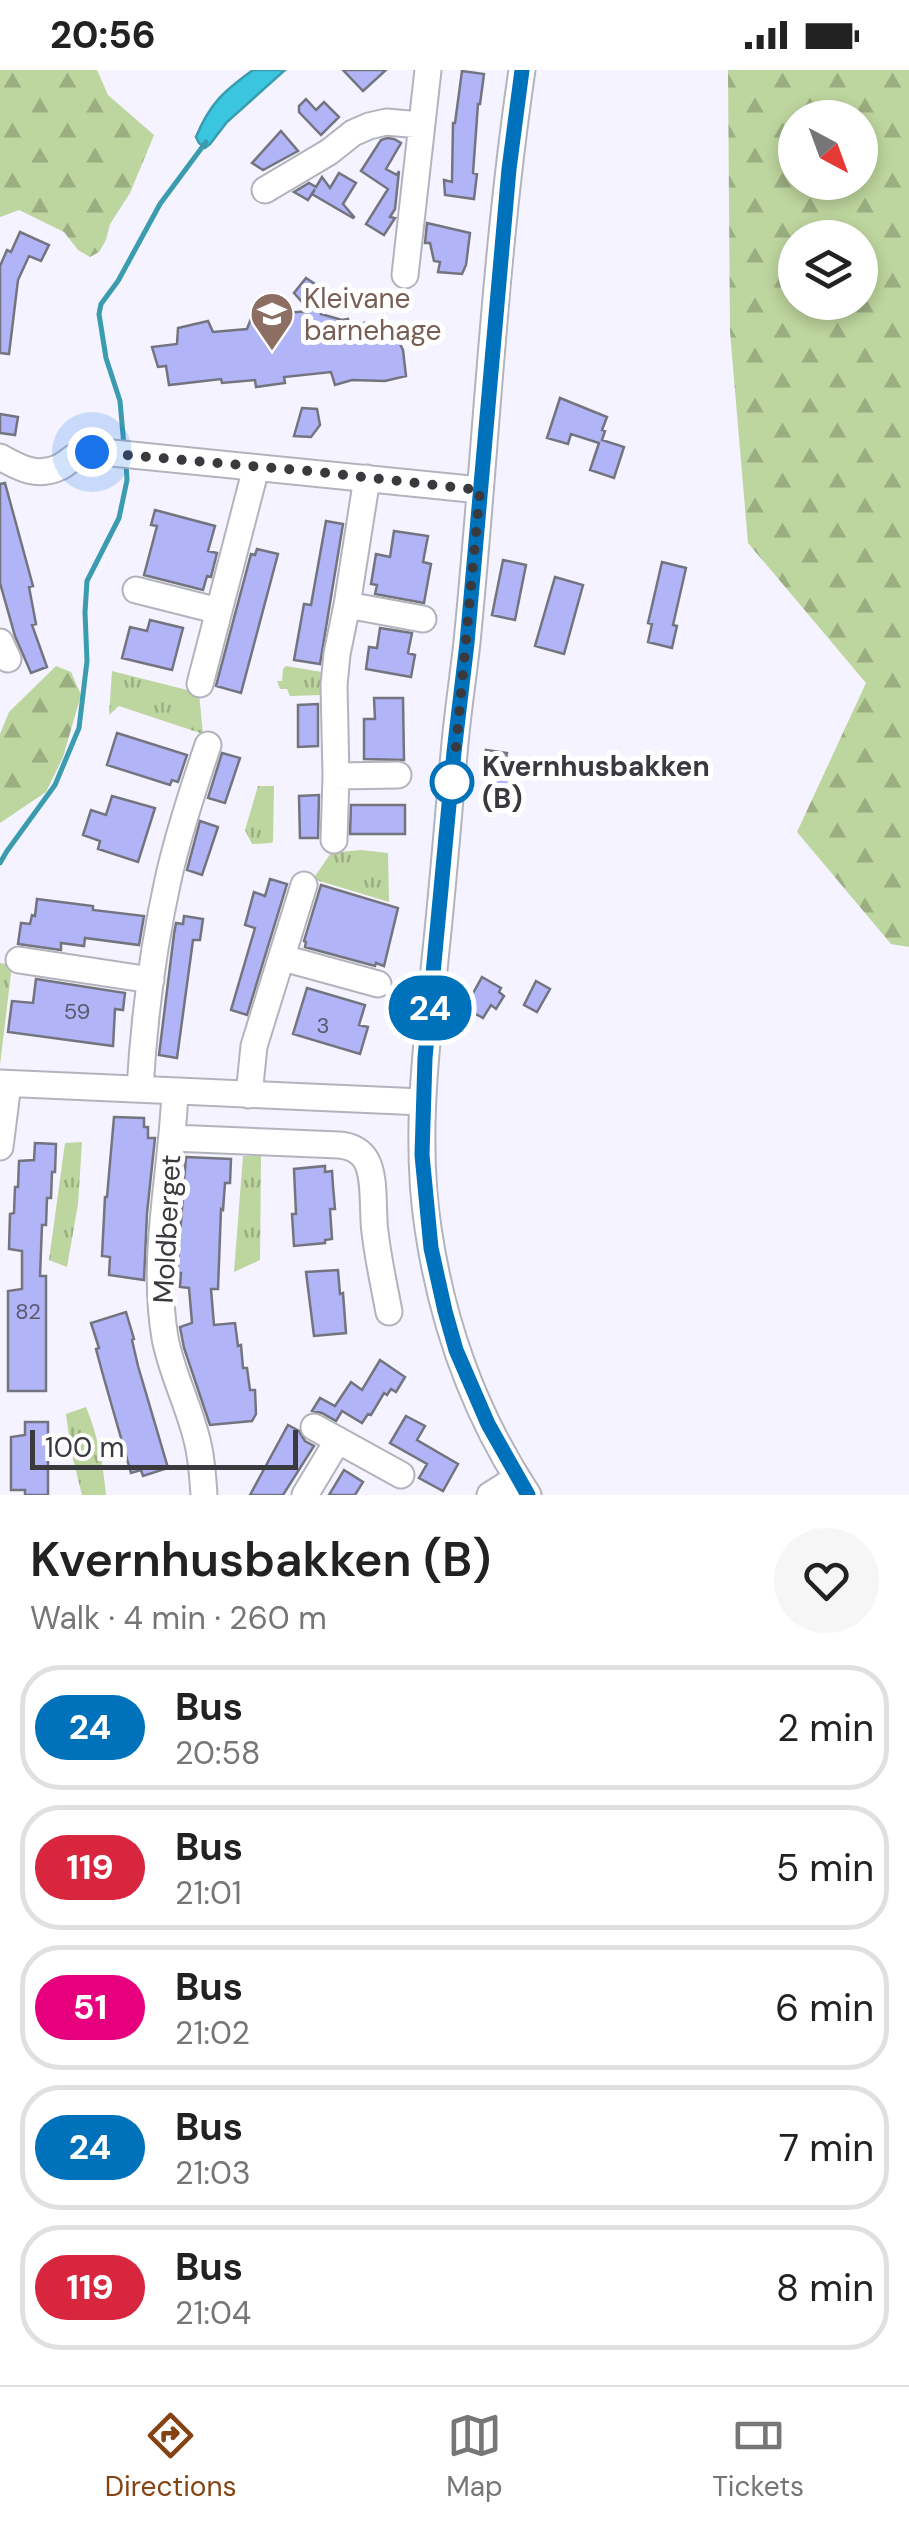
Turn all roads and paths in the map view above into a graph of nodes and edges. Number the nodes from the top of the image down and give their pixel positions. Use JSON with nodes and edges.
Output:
{"nodes":[{"id":1,"x":428,"y":70,"type":"edge"},
{"id":2,"x":522,"y":70,"type":"edge"},
{"id":3,"x":421,"y":125,"type":"junction"},
{"id":4,"x":265,"y":190,"type":"dead end"},
{"id":5,"x":405,"y":275,"type":"dead end"},
{"id":6,"x":0,"y":457,"type":"edge"},
{"id":7,"x":256,"y":468,"type":"junction"},
{"id":8,"x":367,"y":478,"type":"junction"},
{"id":9,"x":480,"y":490,"type":"junction"},
{"id":10,"x":136,"y":590,"type":"dead end"},
{"id":11,"x":347,"y":605,"type":"junction"},
{"id":12,"x":219,"y":611,"type":"junction"},
{"id":13,"x":423,"y":618,"type":"dead end"},
{"id":14,"x":200,"y":684,"type":"dead end"},
{"id":15,"x":208,"y":744,"type":"dead end"},
{"id":16,"x":398,"y":775,"type":"dead end"},
{"id":17,"x":336,"y":776,"type":"junction"},
{"id":18,"x":334,"y":840,"type":"dead end"},
{"id":19,"x":304,"y":885,"type":"dead end"},
{"id":20,"x":283,"y":958,"type":"junction"},
{"id":21,"x":19,"y":960,"type":"dead end"},
{"id":22,"x":151,"y":980,"type":"junction"},
{"id":23,"x":378,"y":984,"type":"dead end"},
{"id":24,"x":4,"y":1084,"type":"edge"},
{"id":25,"x":140,"y":1089,"type":"junction"},
{"id":26,"x":175,"y":1091,"type":"junction"},
{"id":27,"x":249,"y":1095,"type":"junction"},
{"id":28,"x":422,"y":1102,"type":"junction"},
{"id":29,"x":172,"y":1138,"type":"junction"},
{"id":30,"x":0,"y":1147,"type":"edge"},
{"id":31,"x":389,"y":1312,"type":"dead end"},
{"id":32,"x":314,"y":1427,"type":"dead end"},
{"id":33,"x":338,"y":1440,"type":"junction"},
{"id":34,"x":401,"y":1475,"type":"dead end"},
{"id":35,"x":522,"y":1487,"type":"edge"},
{"id":36,"x":204,"y":1495,"type":"edge"},
{"id":37,"x":305,"y":1495,"type":"edge"},
{"id":38,"x":490,"y":1495,"type":"edge"}],
"edges":[{"from":1,"to":3,"type":"street"},
{"from":2,"to":9,"type":"street"},
{"from":3,"to":4,"type":"street"},
{"from":3,"to":5,"type":"street"},
{"from":6,"to":7,"type":"street"},
{"from":7,"to":8,"type":"street"},
{"from":7,"to":12,"type":"street"},
{"from":8,"to":9,"type":"street"},
{"from":8,"to":11,"type":"street"},
{"from":9,"to":28,"type":"street"},
{"from":10,"to":12,"type":"street"},
{"from":11,"to":13,"type":"street"},
{"from":11,"to":17,"type":"street"},
{"from":12,"to":14,"type":"street"},
{"from":15,"to":22,"type":"street"},
{"from":16,"to":17,"type":"street"},
{"from":17,"to":18,"type":"street"},
{"from":19,"to":20,"type":"street"},
{"from":20,"to":23,"type":"street"},
{"from":20,"to":27,"type":"street"},
{"from":21,"to":22,"type":"street"},
{"from":22,"to":25,"type":"street"},
{"from":24,"to":25,"type":"street"},
{"from":24,"to":30,"type":"street"},
{"from":25,"to":26,"type":"street"},
{"from":26,"to":27,"type":"street"},
{"from":26,"to":29,"type":"street","name":"Moldberget"},
{"from":27,"to":28,"type":"street"},
{"from":28,"to":35,"type":"street"},
{"from":29,"to":31,"type":"street","name":"Moldberget"},
{"from":29,"to":36,"type":"street","name":"Moldberget"},
{"from":32,"to":33,"type":"street"},
{"from":33,"to":34,"type":"street"},
{"from":33,"to":37,"type":"street"},
{"from":35,"to":38,"type":"street"}]}
